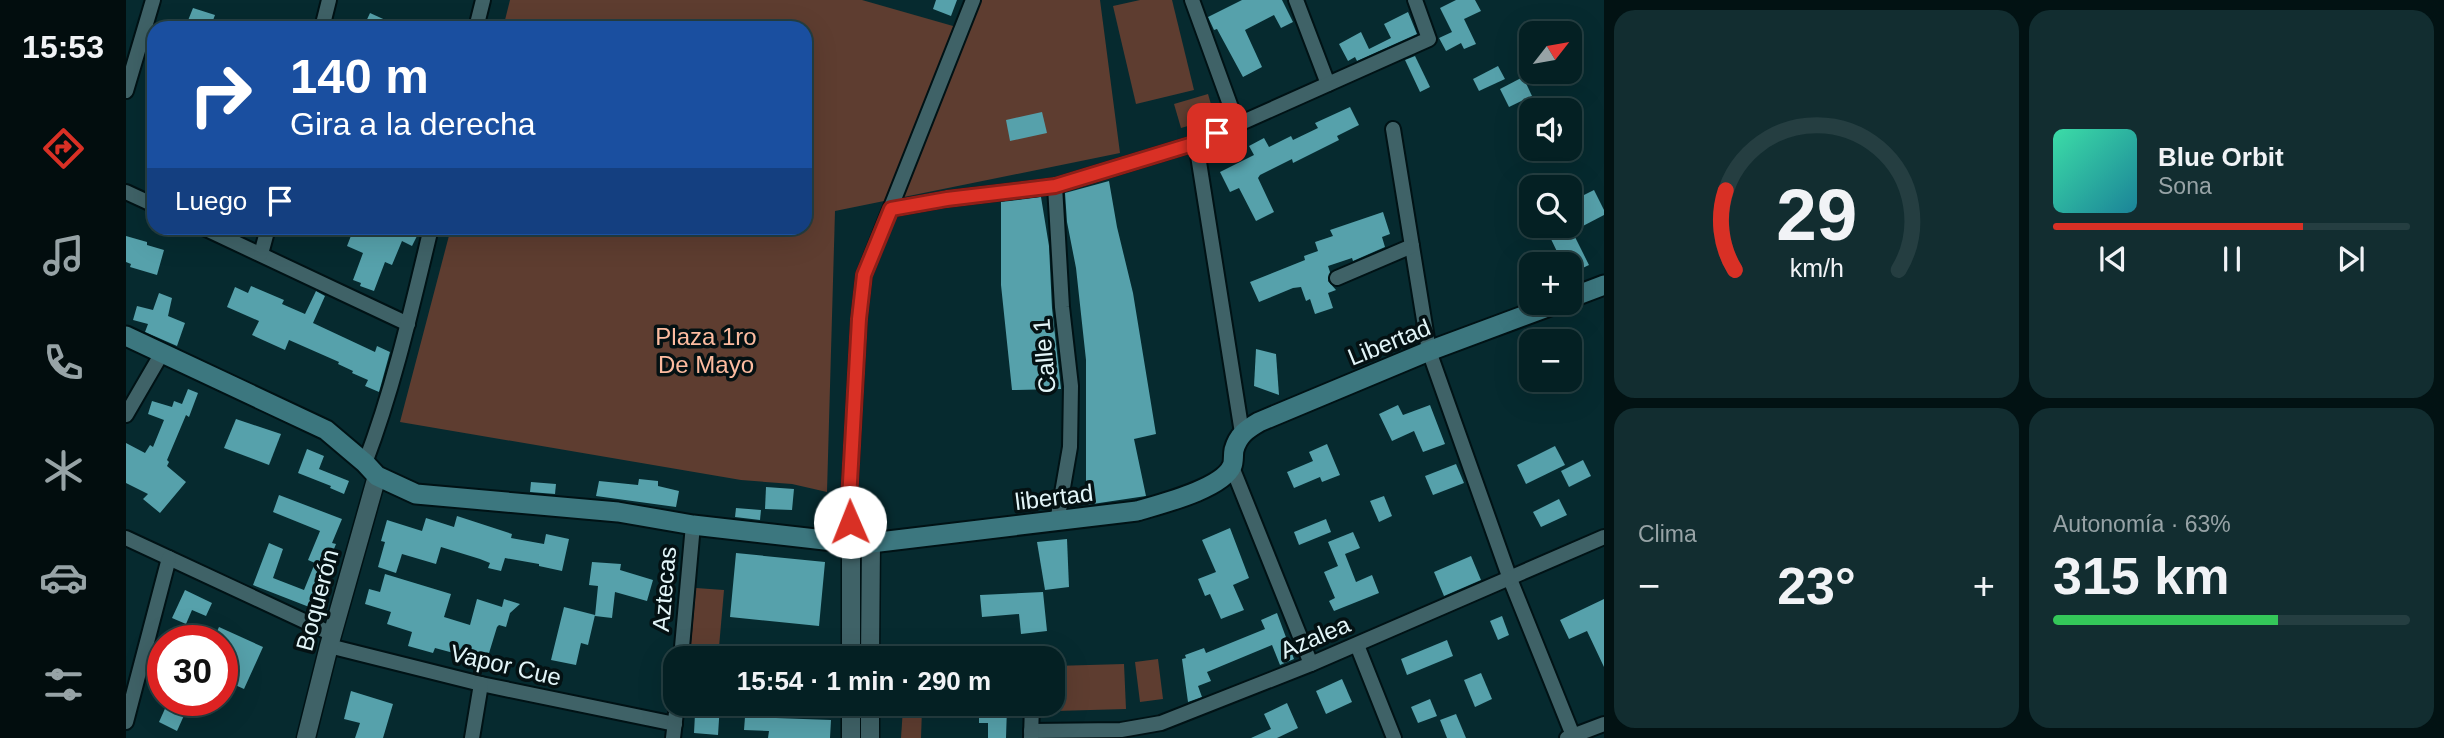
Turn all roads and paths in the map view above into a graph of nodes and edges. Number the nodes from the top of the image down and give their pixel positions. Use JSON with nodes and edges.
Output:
{"nodes":[{"id":1,"x":153,"y":0,"type":"edge"},
{"id":2,"x":329,"y":0,"type":"edge"},
{"id":3,"x":482,"y":0,"type":"edge"},
{"id":4,"x":973,"y":0,"type":"edge"},
{"id":5,"x":1192,"y":0,"type":"edge"},
{"id":6,"x":1296,"y":0,"type":"edge"},
{"id":7,"x":1415,"y":0,"type":"edge"},
{"id":8,"x":324,"y":21,"type":"edge"},
{"id":9,"x":478,"y":21,"type":"edge"},
{"id":10,"x":1328,"y":84,"type":"junction"},
{"id":11,"x":126,"y":91,"type":"edge"},
{"id":12,"x":1237,"y":124,"type":"junction"},
{"id":13,"x":1393,"y":129,"type":"dead end"},
{"id":14,"x":1196,"y":143,"type":"junction"},
{"id":15,"x":1055,"y":186,"type":"junction"},
{"id":16,"x":126,"y":192,"type":"edge"},
{"id":17,"x":147,"y":202,"type":"edge"},
{"id":18,"x":891,"y":209,"type":"junction"},
{"id":19,"x":219,"y":235,"type":"edge"},
{"id":20,"x":266,"y":235,"type":"edge"},
{"id":21,"x":428,"y":235,"type":"edge"},
{"id":22,"x":1412,"y":246,"type":"junction"},
{"id":23,"x":261,"y":254,"type":"junction"},
{"id":24,"x":1337,"y":278,"type":"dead end"},
{"id":25,"x":1604,"y":285,"type":"edge"},
{"id":26,"x":1582,"y":293,"type":"edge"},
{"id":27,"x":1526,"y":315,"type":"edge"},
{"id":28,"x":408,"y":324,"type":"junction"},
{"id":29,"x":126,"y":336,"type":"edge"},
{"id":30,"x":1429,"y":351,"type":"junction"},
{"id":31,"x":162,"y":353,"type":"junction"},
{"id":32,"x":126,"y":415,"type":"edge"},
{"id":33,"x":1242,"y":433,"type":"junction"},
{"id":34,"x":1232,"y":467,"type":"junction"},
{"id":35,"x":371,"y":470,"type":"junction"},
{"id":36,"x":1057,"y":522,"type":"junction"},
{"id":37,"x":693,"y":525,"type":"junction"},
{"id":38,"x":1604,"y":537,"type":"edge"},
{"id":39,"x":126,"y":538,"type":"edge"},
{"id":40,"x":851,"y":543,"type":"junction"},
{"id":41,"x":871,"y":543,"type":"junction"},
{"id":42,"x":169,"y":558,"type":"junction"},
{"id":43,"x":1510,"y":579,"type":"junction"},
{"id":44,"x":330,"y":640,"type":"junction"},
{"id":45,"x":1357,"y":645,"type":"junction"},
{"id":46,"x":682,"y":646,"type":"edge"},
{"id":47,"x":851,"y":646,"type":"edge"},
{"id":48,"x":870,"y":646,"type":"edge"},
{"id":49,"x":1311,"y":664,"type":"junction"},
{"id":50,"x":481,"y":684,"type":"junction"},
{"id":51,"x":851,"y":716,"type":"edge"},
{"id":52,"x":870,"y":716,"type":"edge"},
{"id":53,"x":1032,"y":716,"type":"edge"},
{"id":54,"x":126,"y":722,"type":"edge"},
{"id":55,"x":1604,"y":724,"type":"edge"},
{"id":56,"x":674,"y":731,"type":"edge"},
{"id":57,"x":1031,"y":735,"type":"edge"},
{"id":58,"x":1572,"y":737,"type":"edge"},
{"id":59,"x":306,"y":738,"type":"edge"},
{"id":60,"x":472,"y":738,"type":"edge"},
{"id":61,"x":851,"y":738,"type":"edge"},
{"id":62,"x":870,"y":738,"type":"edge"},
{"id":63,"x":1394,"y":738,"type":"edge"}],
"edges":[{"from":1,"to":11,"type":"street"},
{"from":2,"to":8,"type":"street"},
{"from":3,"to":9,"type":"street"},
{"from":4,"to":18,"type":"street"},
{"from":5,"to":12,"type":"street"},
{"from":6,"to":10,"type":"street"},
{"from":7,"to":10,"type":"street"},
{"from":10,"to":12,"type":"street"},
{"from":12,"to":14,"type":"street"},
{"from":13,"to":22,"type":"street"},
{"from":14,"to":15,"type":"street"},
{"from":14,"to":33,"type":"street"},
{"from":15,"to":18,"type":"street"},
{"from":15,"to":36,"type":"street","name":"Calle 1"},
{"from":16,"to":17,"type":"street"},
{"from":18,"to":40,"type":"street"},
{"from":19,"to":23,"type":"street"},
{"from":20,"to":23,"type":"street"},
{"from":21,"to":28,"type":"street"},
{"from":22,"to":24,"type":"street"},
{"from":22,"to":30,"type":"street"},
{"from":23,"to":28,"type":"street"},
{"from":25,"to":26,"type":"main road"},
{"from":27,"to":30,"type":"main road","name":"Libertad"},
{"from":28,"to":35,"type":"street"},
{"from":29,"to":31,"type":"main road","name":"libertad"},
{"from":30,"to":33,"type":"main road","name":"Libertad"},
{"from":30,"to":43,"type":"street"},
{"from":31,"to":32,"type":"street"},
{"from":31,"to":35,"type":"main road","name":"libertad"},
{"from":33,"to":34,"type":"main road"},
{"from":34,"to":36,"type":"main road","name":"libertad"},
{"from":34,"to":49,"type":"street"},
{"from":35,"to":37,"type":"main road","name":"libertad"},
{"from":35,"to":44,"type":"street","name":"Boquerón"},
{"from":36,"to":41,"type":"main road","name":"libertad"},
{"from":37,"to":40,"type":"main road","name":"libertad"},
{"from":37,"to":46,"type":"street","name":"Aztecas"},
{"from":38,"to":43,"type":"street","name":"Azalea"},
{"from":39,"to":42,"type":"street","name":"Vapor Cue"},
{"from":40,"to":41,"type":"main road","name":"libertad"},
{"from":40,"to":47,"type":"street"},
{"from":41,"to":48,"type":"street"},
{"from":42,"to":44,"type":"street","name":"Vapor Cue"},
{"from":42,"to":54,"type":"street"},
{"from":43,"to":45,"type":"street","name":"Azalea"},
{"from":43,"to":58,"type":"street"},
{"from":44,"to":50,"type":"street","name":"Vapor Cue"},
{"from":44,"to":59,"type":"street","name":"Boquerón"},
{"from":45,"to":49,"type":"street","name":"Azalea"},
{"from":45,"to":63,"type":"street"},
{"from":49,"to":57,"type":"street","name":"Azalea"},
{"from":50,"to":56,"type":"street","name":"Vapor Cue"},
{"from":50,"to":60,"type":"street"},
{"from":51,"to":61,"type":"street"},
{"from":52,"to":62,"type":"street"},
{"from":53,"to":57,"type":"street"},
{"from":55,"to":58,"type":"street"}]}
